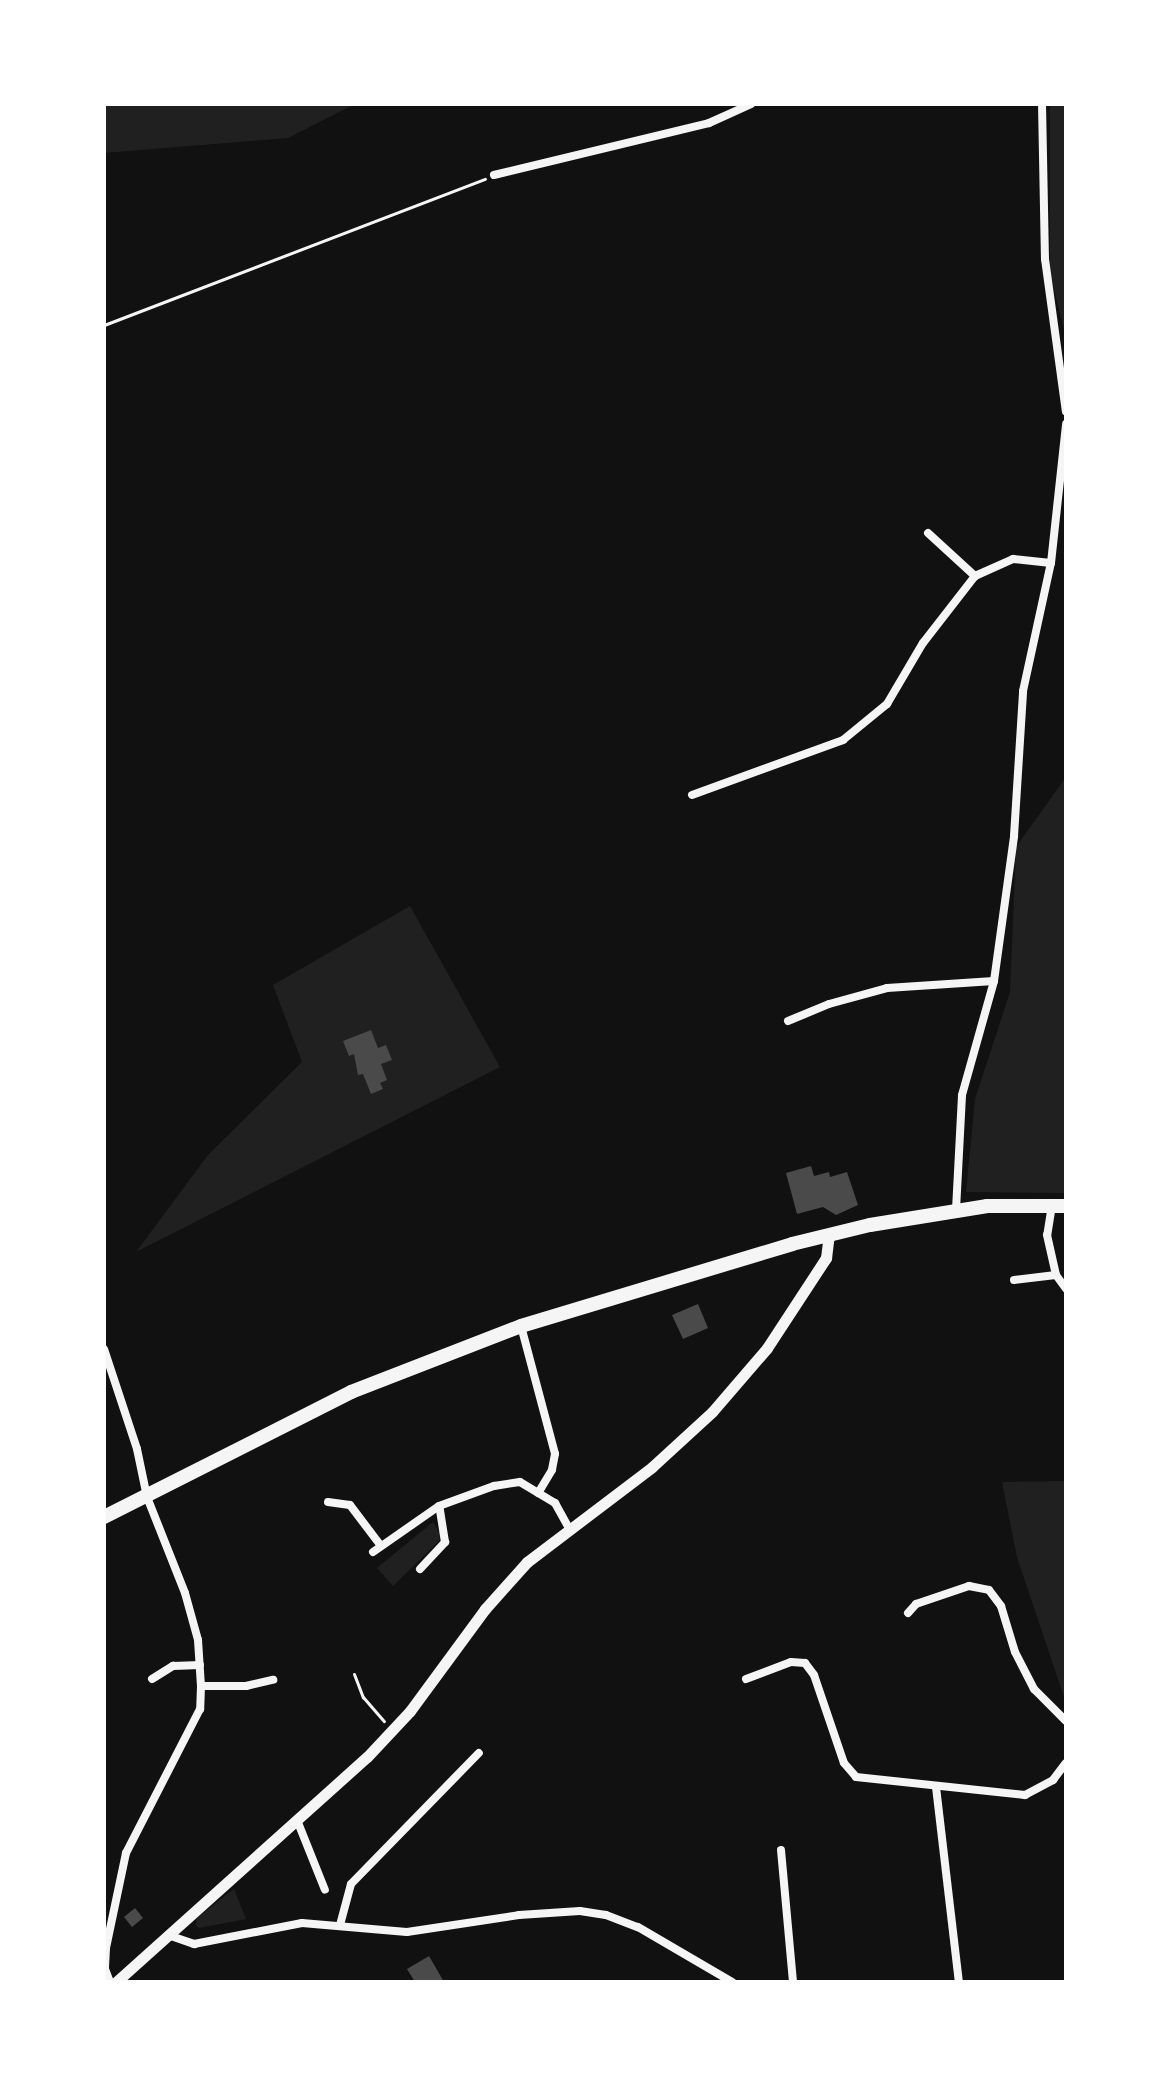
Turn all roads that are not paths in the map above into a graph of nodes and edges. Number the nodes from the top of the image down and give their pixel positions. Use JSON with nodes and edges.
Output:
{"nodes":[{"id":1,"x":751,"y":104,"type":"edge"},
{"id":2,"x":1042,"y":104,"type":"edge"},
{"id":3,"x":494,"y":175,"type":"road end"},
{"id":4,"x":1066,"y":412,"type":"edge"},
{"id":5,"x":1066,"y":424,"type":"edge"},
{"id":6,"x":928,"y":533,"type":"dead end"},
{"id":7,"x":1051,"y":563,"type":"junction"},
{"id":8,"x":975,"y":576,"type":"junction"},
{"id":9,"x":692,"y":795,"type":"dead end"},
{"id":10,"x":994,"y":981,"type":"junction"},
{"id":11,"x":788,"y":1021,"type":"dead end"},
{"id":12,"x":1059,"y":1206,"type":"edge"},
{"id":13,"x":956,"y":1210,"type":"junction"},
{"id":14,"x":829,"y":1235,"type":"junction"},
{"id":15,"x":1056,"y":1275,"type":"junction"},
{"id":16,"x":1014,"y":1280,"type":"dead end"},
{"id":17,"x":1066,"y":1289,"type":"edge"},
{"id":18,"x":521,"y":1326,"type":"junction"},
{"id":19,"x":104,"y":1349,"type":"edge"},
{"id":20,"x":538,"y":1493,"type":"junction"},
{"id":21,"x":147,"y":1497,"type":"junction"},
{"id":22,"x":328,"y":1502,"type":"dead end"},
{"id":23,"x":439,"y":1506,"type":"junction"},
{"id":24,"x":104,"y":1517,"type":"edge"},
{"id":25,"x":569,"y":1528,"type":"junction"},
{"id":26,"x":381,"y":1546,"type":"junction"},
{"id":27,"x":373,"y":1552,"type":"dead end"},
{"id":28,"x":420,"y":1569,"type":"dead end"},
{"id":29,"x":908,"y":1613,"type":"dead end"},
{"id":30,"x":200,"y":1665,"type":"junction"},
{"id":31,"x":152,"y":1679,"type":"dead end"},
{"id":32,"x":746,"y":1679,"type":"dead end"},
{"id":33,"x":273,"y":1680,"type":"dead end"},
{"id":34,"x":201,"y":1686,"type":"junction"},
{"id":35,"x":1066,"y":1721,"type":"edge"},
{"id":36,"x":479,"y":1753,"type":"dead end"},
{"id":37,"x":1066,"y":1763,"type":"edge"},
{"id":38,"x":936,"y":1787,"type":"junction"},
{"id":39,"x":297,"y":1820,"type":"junction"},
{"id":40,"x":781,"y":1850,"type":"dead end"},
{"id":41,"x":325,"y":1890,"type":"dead end"},
{"id":42,"x":340,"y":1925,"type":"junction"},
{"id":43,"x":168,"y":1935,"type":"junction"},
{"id":44,"x":113,"y":1982,"type":"edge"},
{"id":45,"x":732,"y":1982,"type":"edge"},
{"id":46,"x":793,"y":1982,"type":"edge"},
{"id":47,"x":959,"y":1982,"type":"edge"}],
"edges":[{"from":1,"to":3,"type":"street"},
{"from":2,"to":4,"type":"street"},
{"from":5,"to":7,"type":"street"},
{"from":6,"to":8,"type":"street"},
{"from":7,"to":8,"type":"street"},
{"from":7,"to":10,"type":"street"},
{"from":8,"to":9,"type":"street"},
{"from":10,"to":11,"type":"street"},
{"from":10,"to":13,"type":"street"},
{"from":12,"to":13,"type":"main road"},
{"from":12,"to":15,"type":"street"},
{"from":13,"to":14,"type":"main road"},
{"from":14,"to":18,"type":"main road"},
{"from":14,"to":25,"type":"street"},
{"from":15,"to":16,"type":"street"},
{"from":15,"to":17,"type":"street"},
{"from":18,"to":20,"type":"street"},
{"from":18,"to":21,"type":"main road"},
{"from":19,"to":21,"type":"street"},
{"from":20,"to":23,"type":"street"},
{"from":20,"to":25,"type":"street"},
{"from":21,"to":24,"type":"main road"},
{"from":21,"to":30,"type":"street"},
{"from":22,"to":26,"type":"street"},
{"from":23,"to":26,"type":"street"},
{"from":23,"to":28,"type":"street"},
{"from":25,"to":39,"type":"street"},
{"from":26,"to":27,"type":"street"},
{"from":29,"to":35,"type":"street"},
{"from":30,"to":31,"type":"street"},
{"from":30,"to":34,"type":"street"},
{"from":32,"to":38,"type":"street"},
{"from":33,"to":34,"type":"street"},
{"from":34,"to":44,"type":"street"},
{"from":36,"to":42,"type":"street"},
{"from":37,"to":38,"type":"street"},
{"from":38,"to":47,"type":"street"},
{"from":39,"to":41,"type":"street"},
{"from":39,"to":43,"type":"street"},
{"from":40,"to":46,"type":"street"},
{"from":42,"to":43,"type":"street"},
{"from":42,"to":45,"type":"street"},
{"from":43,"to":44,"type":"street"}]}
